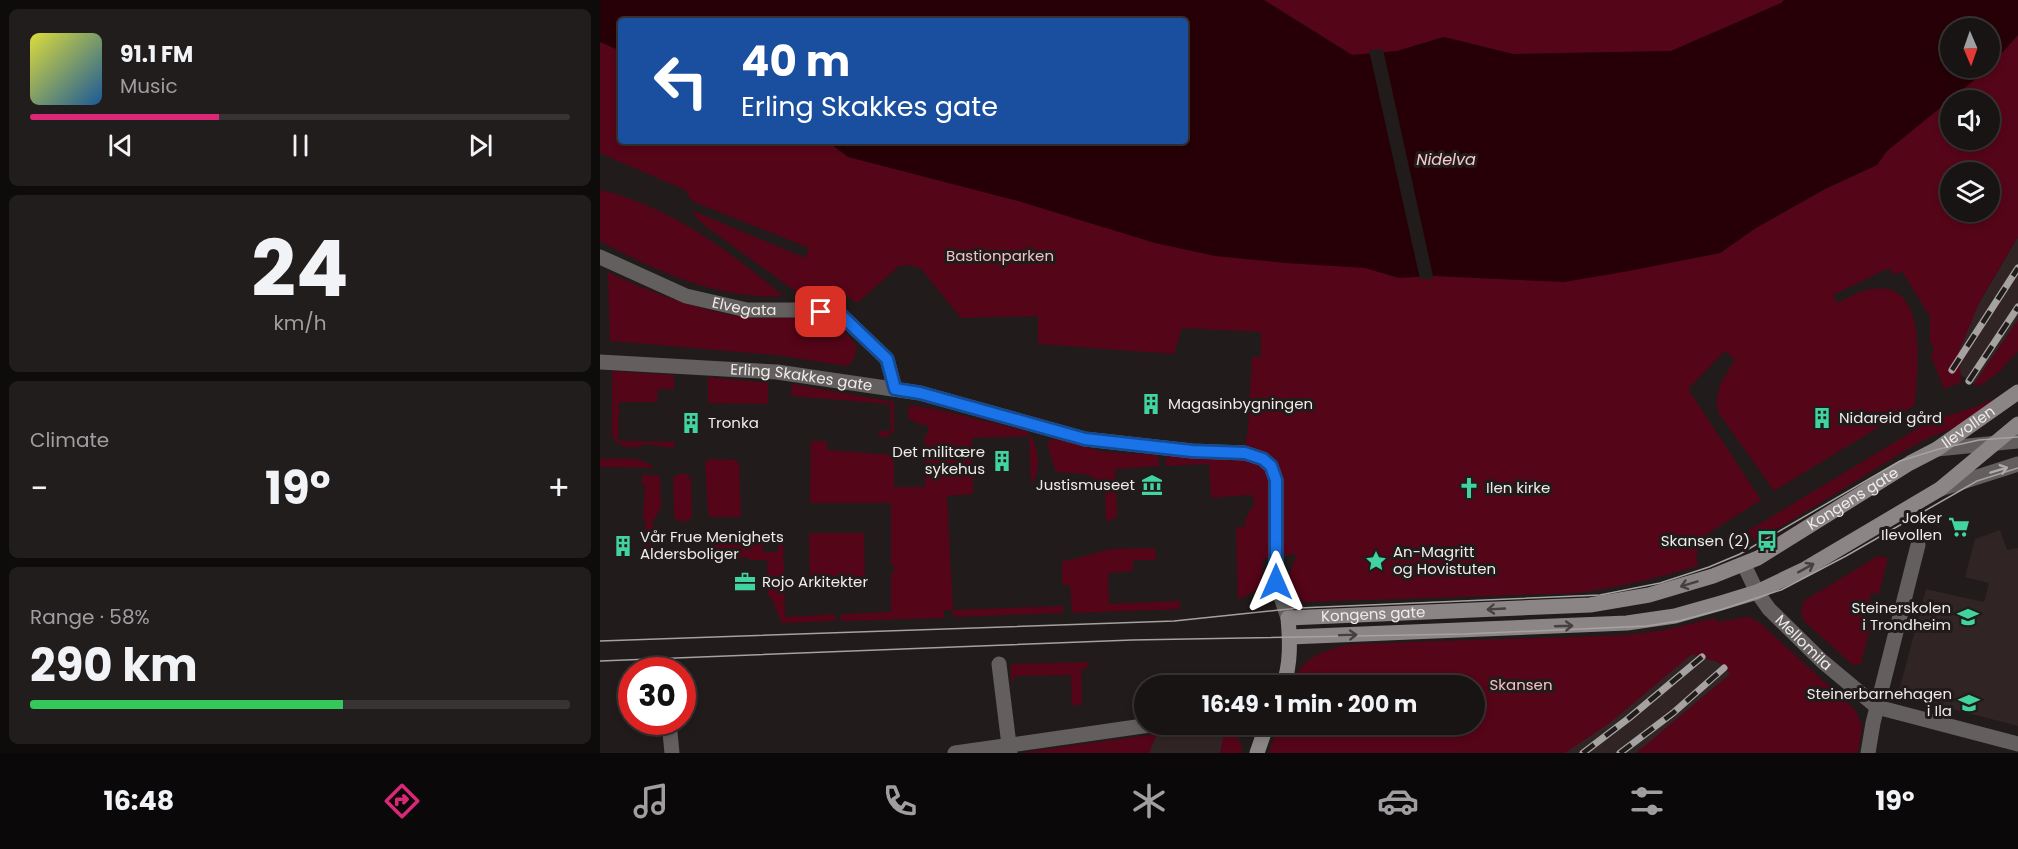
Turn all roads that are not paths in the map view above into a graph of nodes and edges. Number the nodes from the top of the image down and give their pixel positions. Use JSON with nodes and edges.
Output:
{"nodes":[{"id":1,"x":600,"y":257,"type":"edge"},
{"id":2,"x":600,"y":362,"type":"edge"},
{"id":3,"x":895,"y":389,"type":"junction"},
{"id":4,"x":2018,"y":392,"type":"edge"},
{"id":5,"x":2018,"y":424,"type":"edge"},
{"id":6,"x":2018,"y":441,"type":"edge"},
{"id":7,"x":1996,"y":443,"type":"junction"},
{"id":8,"x":1937,"y":449,"type":"junction"},
{"id":9,"x":2018,"y":464,"type":"edge"},
{"id":10,"x":1940,"y":489,"type":"junction"},
{"id":11,"x":1904,"y":510,"type":"joint"},
{"id":12,"x":1917,"y":545,"type":"dead end"},
{"id":13,"x":1744,"y":565,"type":"junction"},
{"id":14,"x":1757,"y":592,"type":"junction"},
{"id":15,"x":1288,"y":618,"type":"junction"},
{"id":16,"x":1290,"y":637,"type":"junction"},
{"id":17,"x":999,"y":664,"type":"dead end"},
{"id":18,"x":1286,"y":675,"type":"edge"},
{"id":19,"x":1877,"y":707,"type":"junction"},
{"id":20,"x":1134,"y":728,"type":"edge"},
{"id":21,"x":670,"y":735,"type":"edge"},
{"id":22,"x":1263,"y":735,"type":"edge"},
{"id":23,"x":2018,"y":744,"type":"edge"},
{"id":24,"x":1009,"y":749,"type":"edge"},
{"id":25,"x":672,"y":753,"type":"edge"},
{"id":26,"x":955,"y":753,"type":"edge"},
{"id":27,"x":1257,"y":753,"type":"edge"},
{"id":28,"x":1868,"y":753,"type":"edge"}],
"edges":[{"from":1,"to":3,"type":"street","name":"Elvegata"},
{"from":2,"to":3,"type":"street","name":"Erling Skakkes gate"},
{"from":3,"to":15,"type":"street","name":"Erling Skakkes gate"},
{"from":4,"to":8,"type":"main road","name":"Ilevollen"},
{"from":5,"to":7,"type":"main road","name":"Ilevollen"},
{"from":6,"to":7,"type":"street","name":"Ilevollen"},
{"from":7,"to":8,"type":"street","name":"Ilevollen"},
{"from":7,"to":10,"type":"main road","name":"Ilevollen"},
{"from":8,"to":13,"type":"main road","name":"Kongens gate"},
{"from":10,"to":9,"type":"street","name":"Ilevollen","one_way":true},
{"from":10,"to":11,"type":"main road","name":"Ilevollen"},
{"from":14,"to":11,"type":"main road","name":"Kongens gate","one_way":true},
{"from":12,"to":19,"type":"street"},
{"from":13,"to":14,"type":"street","name":"Mellomila"},
{"from":13,"to":15,"type":"main road","name":"Kongens gate","one_way":true},
{"from":16,"to":14,"type":"main road","name":"Kongens gate","one_way":true},
{"from":14,"to":19,"type":"street","name":"Mellomila"},
{"from":15,"to":16,"type":"main road"},
{"from":16,"to":18,"type":"main road"},
{"from":17,"to":24,"type":"street"},
{"from":19,"to":23,"type":"street","name":"Mellomila"},
{"from":19,"to":28,"type":"street"},
{"from":20,"to":24,"type":"street"},
{"from":21,"to":25,"type":"street"},
{"from":22,"to":27,"type":"main road"},
{"from":24,"to":26,"type":"street"}]}
